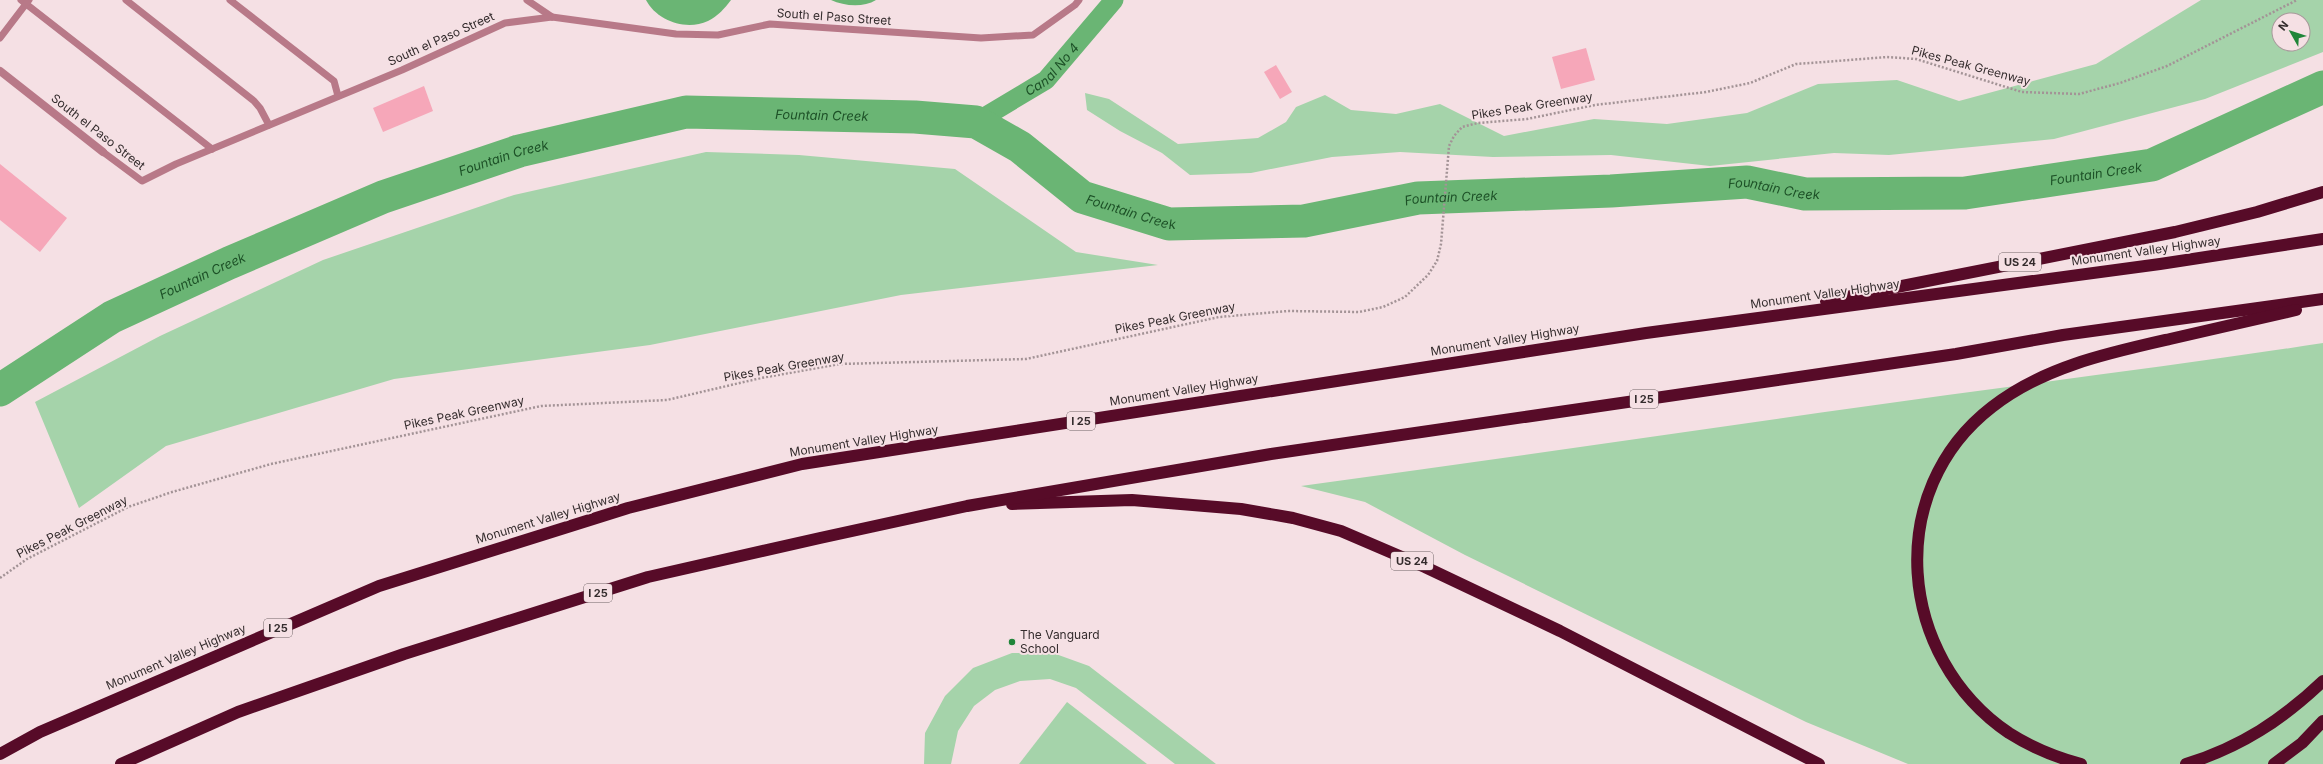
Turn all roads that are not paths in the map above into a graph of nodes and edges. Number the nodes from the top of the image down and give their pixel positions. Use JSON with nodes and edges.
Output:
{"nodes":[{"id":1,"x":126,"y":0,"type":"edge"},
{"id":2,"x":230,"y":0,"type":"edge"},
{"id":3,"x":527,"y":0,"type":"edge"},
{"id":4,"x":1079,"y":0,"type":"edge"},
{"id":5,"x":25,"y":2,"type":"edge"},
{"id":6,"x":552,"y":17,"type":"junction"},
{"id":7,"x":0,"y":38,"type":"edge"},
{"id":8,"x":0,"y":71,"type":"edge"},
{"id":9,"x":338,"y":96,"type":"junction"},
{"id":10,"x":269,"y":125,"type":"junction"},
{"id":11,"x":212,"y":149,"type":"junction"},
{"id":12,"x":103,"y":152,"type":"joint"},
{"id":13,"x":2323,"y":192,"type":"edge"},
{"id":14,"x":2323,"y":240,"type":"edge"},
{"id":15,"x":2323,"y":299,"type":"edge"},
{"id":16,"x":2323,"y":304,"type":"edge"},
{"id":17,"x":1714,"y":323,"type":"junction"},
{"id":18,"x":967,"y":506,"type":"junction"},
{"id":19,"x":2323,"y":680,"type":"edge"},
{"id":20,"x":238,"y":712,"type":"junction"},
{"id":21,"x":2323,"y":721,"type":"edge"},
{"id":22,"x":40,"y":732,"type":"junction"},
{"id":23,"x":0,"y":749,"type":"edge"},
{"id":24,"x":0,"y":754,"type":"edge"},
{"id":25,"x":121,"y":764,"type":"edge"},
{"id":26,"x":138,"y":764,"type":"edge"},
{"id":27,"x":1819,"y":764,"type":"edge"},
{"id":28,"x":2081,"y":764,"type":"edge"},
{"id":29,"x":2186,"y":764,"type":"edge"},
{"id":30,"x":2274,"y":764,"type":"edge"}],
"edges":[{"from":1,"to":10,"type":"lane"},
{"from":2,"to":9,"type":"lane"},
{"from":3,"to":6,"type":"lane"},
{"from":4,"to":6,"type":"lane","name":"South el Paso Street"},
{"from":5,"to":7,"type":"lane"},
{"from":5,"to":11,"type":"lane"},
{"from":6,"to":9,"type":"lane","name":"South el Paso Street"},
{"from":8,"to":12,"type":"street","name":"South el Paso Street"},
{"from":9,"to":10,"type":"lane","name":"South el Paso Street"},
{"from":10,"to":11,"type":"lane","name":"South el Paso Street"},
{"from":11,"to":12,"type":"lane","name":"South el Paso Street"},
{"from":13,"to":17,"type":"highway","number":"US 24"},
{"from":14,"to":17,"type":"highway","name":"Monument Valley Highway","number":"I 25"},
{"from":15,"to":18,"type":"highway","number":"I 25"},
{"from":16,"to":28,"type":"highway"},
{"from":17,"to":22,"type":"highway","name":"Monument Valley Highway","number":"I 25"},
{"from":18,"to":20,"type":"highway","number":"I 25"},
{"from":18,"to":27,"type":"highway","number":"US 24"},
{"from":19,"to":29,"type":"highway"},
{"from":20,"to":25,"type":"highway","number":"I 25"},
{"from":20,"to":26,"type":"highway"},
{"from":21,"to":30,"type":"highway"},
{"from":22,"to":23,"type":"highway"},
{"from":22,"to":24,"type":"highway","name":"Monument Valley Highway","number":"I 25"}]}
